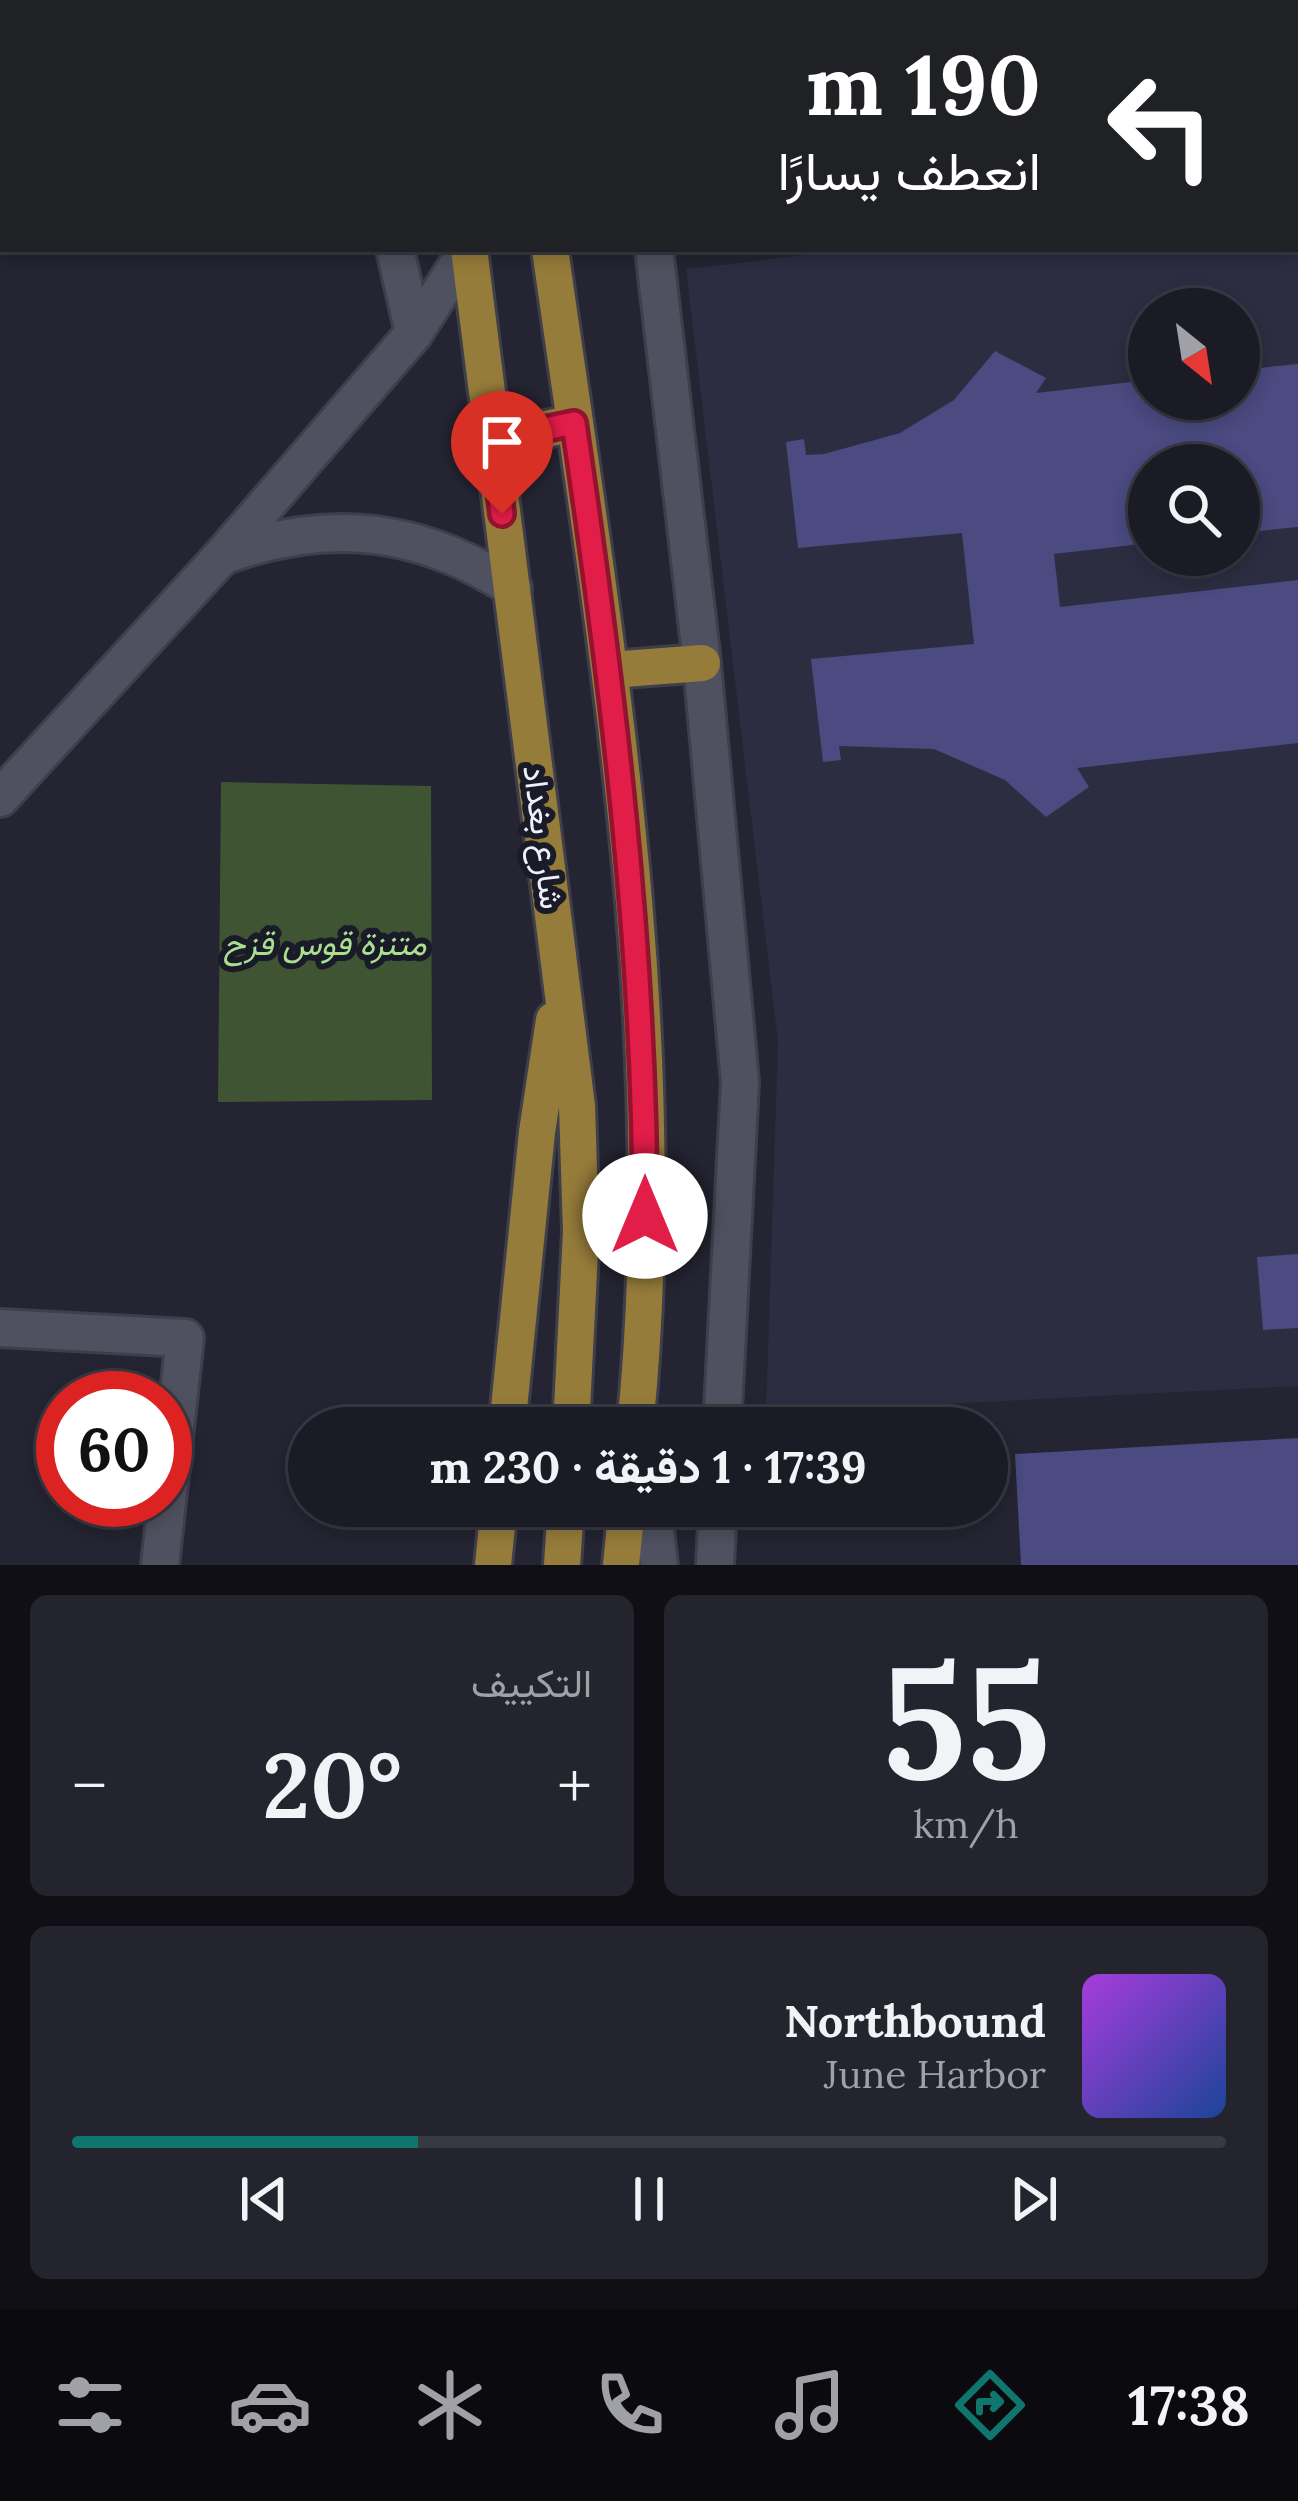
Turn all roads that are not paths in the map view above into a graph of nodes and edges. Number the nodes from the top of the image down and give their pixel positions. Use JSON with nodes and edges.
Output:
{"nodes":[{"id":1,"x":396,"y":252,"type":"edge"},
{"id":2,"x":466,"y":252,"type":"edge"},
{"id":3,"x":468,"y":252,"type":"edge"},
{"id":4,"x":550,"y":252,"type":"edge"},
{"id":5,"x":654,"y":252,"type":"edge"},
{"id":6,"x":414,"y":333,"type":"junction"},
{"id":7,"x":574,"y":423,"type":"junction"},
{"id":8,"x":493,"y":440,"type":"junction"},
{"id":9,"x":222,"y":556,"type":"junction"},
{"id":10,"x":513,"y":588,"type":"junction"},
{"id":11,"x":702,"y":663,"type":"junction"},
{"id":12,"x":610,"y":670,"type":"junction"},
{"id":13,"x":0,"y":799,"type":"edge"},
{"id":14,"x":561,"y":981,"type":"junction"},
{"id":15,"x":0,"y":1328,"type":"edge"},
{"id":16,"x":509,"y":1407,"type":"edge"},
{"id":17,"x":572,"y":1407,"type":"edge"},
{"id":18,"x":639,"y":1407,"type":"edge"},
{"id":19,"x":723,"y":1407,"type":"edge"},
{"id":20,"x":497,"y":1527,"type":"edge"},
{"id":21,"x":565,"y":1527,"type":"edge"},
{"id":22,"x":625,"y":1527,"type":"edge"},
{"id":23,"x":654,"y":1527,"type":"edge"},
{"id":24,"x":717,"y":1527,"type":"edge"},
{"id":25,"x":160,"y":1565,"type":"edge"},
{"id":26,"x":493,"y":1565,"type":"edge"},
{"id":27,"x":562,"y":1565,"type":"edge"},
{"id":28,"x":621,"y":1565,"type":"edge"},
{"id":29,"x":659,"y":1565,"type":"edge"},
{"id":30,"x":715,"y":1565,"type":"edge"}],
"edges":[{"from":1,"to":6,"type":"street"},
{"from":2,"to":6,"type":"street"},
{"from":3,"to":8,"type":"main road","name":"شارع بغداد"},
{"from":4,"to":7,"type":"main road"},
{"from":5,"to":11,"type":"street"},
{"from":6,"to":9,"type":"street"},
{"from":7,"to":8,"type":"main road"},
{"from":7,"to":12,"type":"main road"},
{"from":8,"to":10,"type":"main road","name":"شارع بغداد"},
{"from":9,"to":10,"type":"street"},
{"from":9,"to":13,"type":"street"},
{"from":10,"to":14,"type":"main road","name":"شارع بغداد"},
{"from":11,"to":12,"type":"main road"},
{"from":11,"to":19,"type":"street"},
{"from":12,"to":18,"type":"main road"},
{"from":14,"to":16,"type":"main road"},
{"from":14,"to":17,"type":"main road","name":"شارع بغداد"},
{"from":15,"to":25,"type":"street"},
{"from":20,"to":26,"type":"main road"},
{"from":21,"to":27,"type":"main road"},
{"from":22,"to":28,"type":"main road"},
{"from":23,"to":29,"type":"street"},
{"from":24,"to":30,"type":"street"}]}
